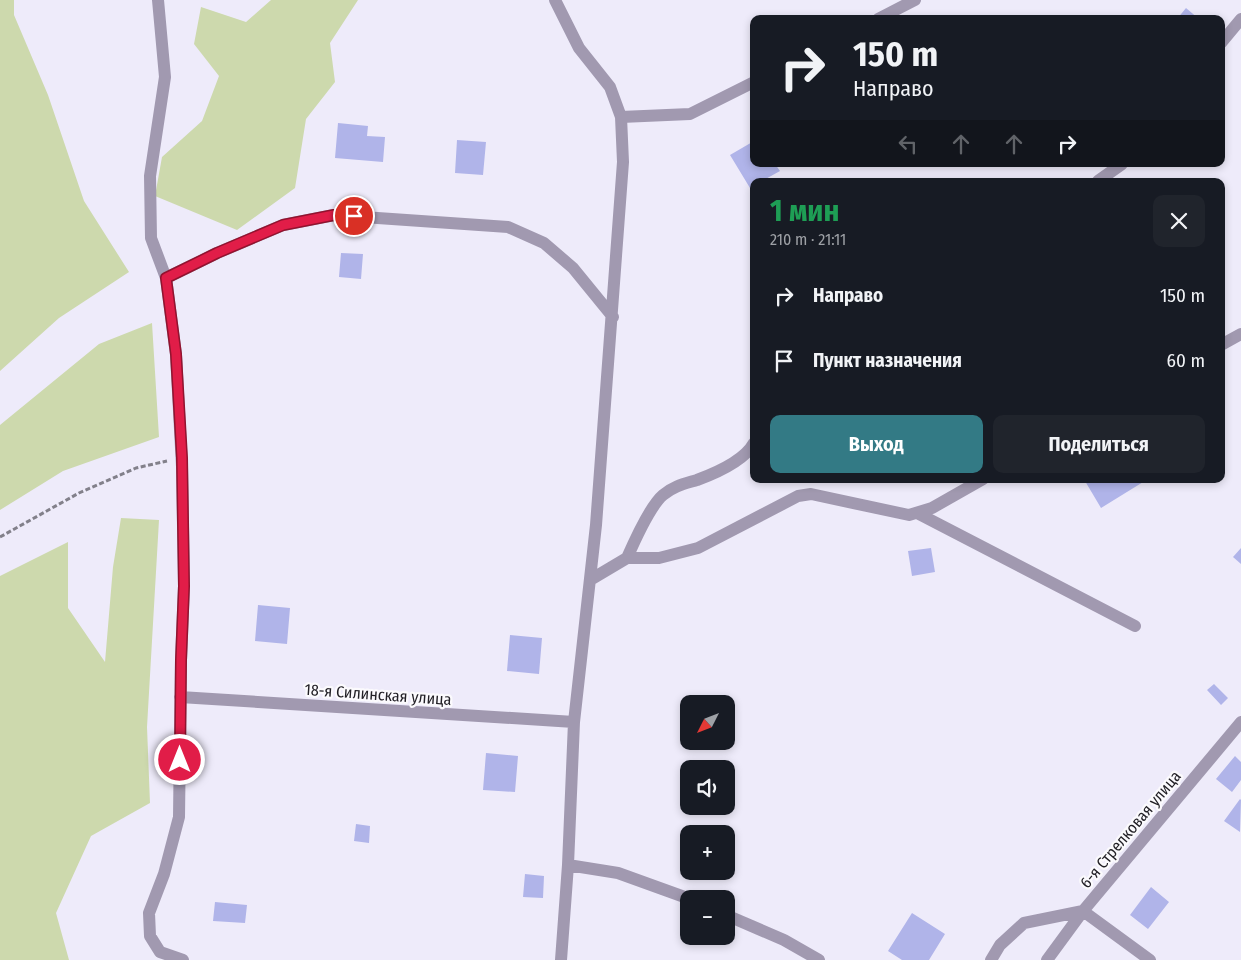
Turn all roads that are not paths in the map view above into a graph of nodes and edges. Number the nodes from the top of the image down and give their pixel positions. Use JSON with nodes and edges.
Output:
{"nodes":[{"id":1,"x":158,"y":0,"type":"edge"},
{"id":2,"x":555,"y":0,"type":"edge"},
{"id":3,"x":915,"y":0,"type":"edge"},
{"id":4,"x":886,"y":15,"type":"edge"},
{"id":5,"x":1241,"y":19,"type":"edge"},
{"id":6,"x":1225,"y":38,"type":"edge"},
{"id":7,"x":750,"y":84,"type":"edge"},
{"id":8,"x":621,"y":117,"type":"junction"},
{"id":9,"x":1118,"y":167,"type":"edge"},
{"id":10,"x":1102,"y":178,"type":"edge"},
{"id":11,"x":166,"y":278,"type":"junction"},
{"id":12,"x":613,"y":317,"type":"junction"},
{"id":13,"x":1239,"y":335,"type":"edge"},
{"id":14,"x":1225,"y":344,"type":"edge"},
{"id":15,"x":750,"y":451,"type":"edge"},
{"id":16,"x":977,"y":483,"type":"edge"},
{"id":17,"x":917,"y":513,"type":"junction"},
{"id":18,"x":627,"y":558,"type":"junction"},
{"id":19,"x":590,"y":580,"type":"junction"},
{"id":20,"x":1135,"y":626,"type":"dead end"},
{"id":21,"x":180,"y":696,"type":"junction"},
{"id":22,"x":574,"y":722,"type":"junction"},
{"id":23,"x":1241,"y":722,"type":"edge"},
{"id":24,"x":568,"y":865,"type":"junction"},
{"id":25,"x":680,"y":896,"type":"edge"},
{"id":26,"x":1083,"y":911,"type":"junction"},
{"id":27,"x":735,"y":918,"type":"edge"},
{"id":28,"x":183,"y":960,"type":"edge"},
{"id":29,"x":561,"y":960,"type":"edge"},
{"id":30,"x":819,"y":960,"type":"edge"},
{"id":31,"x":991,"y":960,"type":"edge"},
{"id":32,"x":1047,"y":960,"type":"edge"},
{"id":33,"x":1150,"y":960,"type":"edge"}],
"edges":[{"from":1,"to":11,"type":"street"},
{"from":2,"to":8,"type":"street"},
{"from":3,"to":4,"type":"street"},
{"from":5,"to":6,"type":"street"},
{"from":7,"to":8,"type":"street"},
{"from":8,"to":12,"type":"street"},
{"from":9,"to":10,"type":"street"},
{"from":11,"to":12,"type":"street"},
{"from":11,"to":21,"type":"street"},
{"from":12,"to":19,"type":"street"},
{"from":13,"to":14,"type":"street"},
{"from":15,"to":18,"type":"street"},
{"from":16,"to":17,"type":"street"},
{"from":17,"to":18,"type":"street"},
{"from":17,"to":20,"type":"street"},
{"from":18,"to":19,"type":"street"},
{"from":19,"to":22,"type":"street"},
{"from":21,"to":22,"type":"street","name":"18-я Силинская улица"},
{"from":21,"to":28,"type":"street"},
{"from":22,"to":24,"type":"street"},
{"from":23,"to":26,"type":"street","name":"6-я Стрелковая улица"},
{"from":24,"to":25,"type":"street"},
{"from":24,"to":29,"type":"street"},
{"from":26,"to":31,"type":"street"},
{"from":26,"to":32,"type":"street","name":"6-я Стрелковая улица"},
{"from":26,"to":33,"type":"street"},
{"from":27,"to":30,"type":"street"}]}
